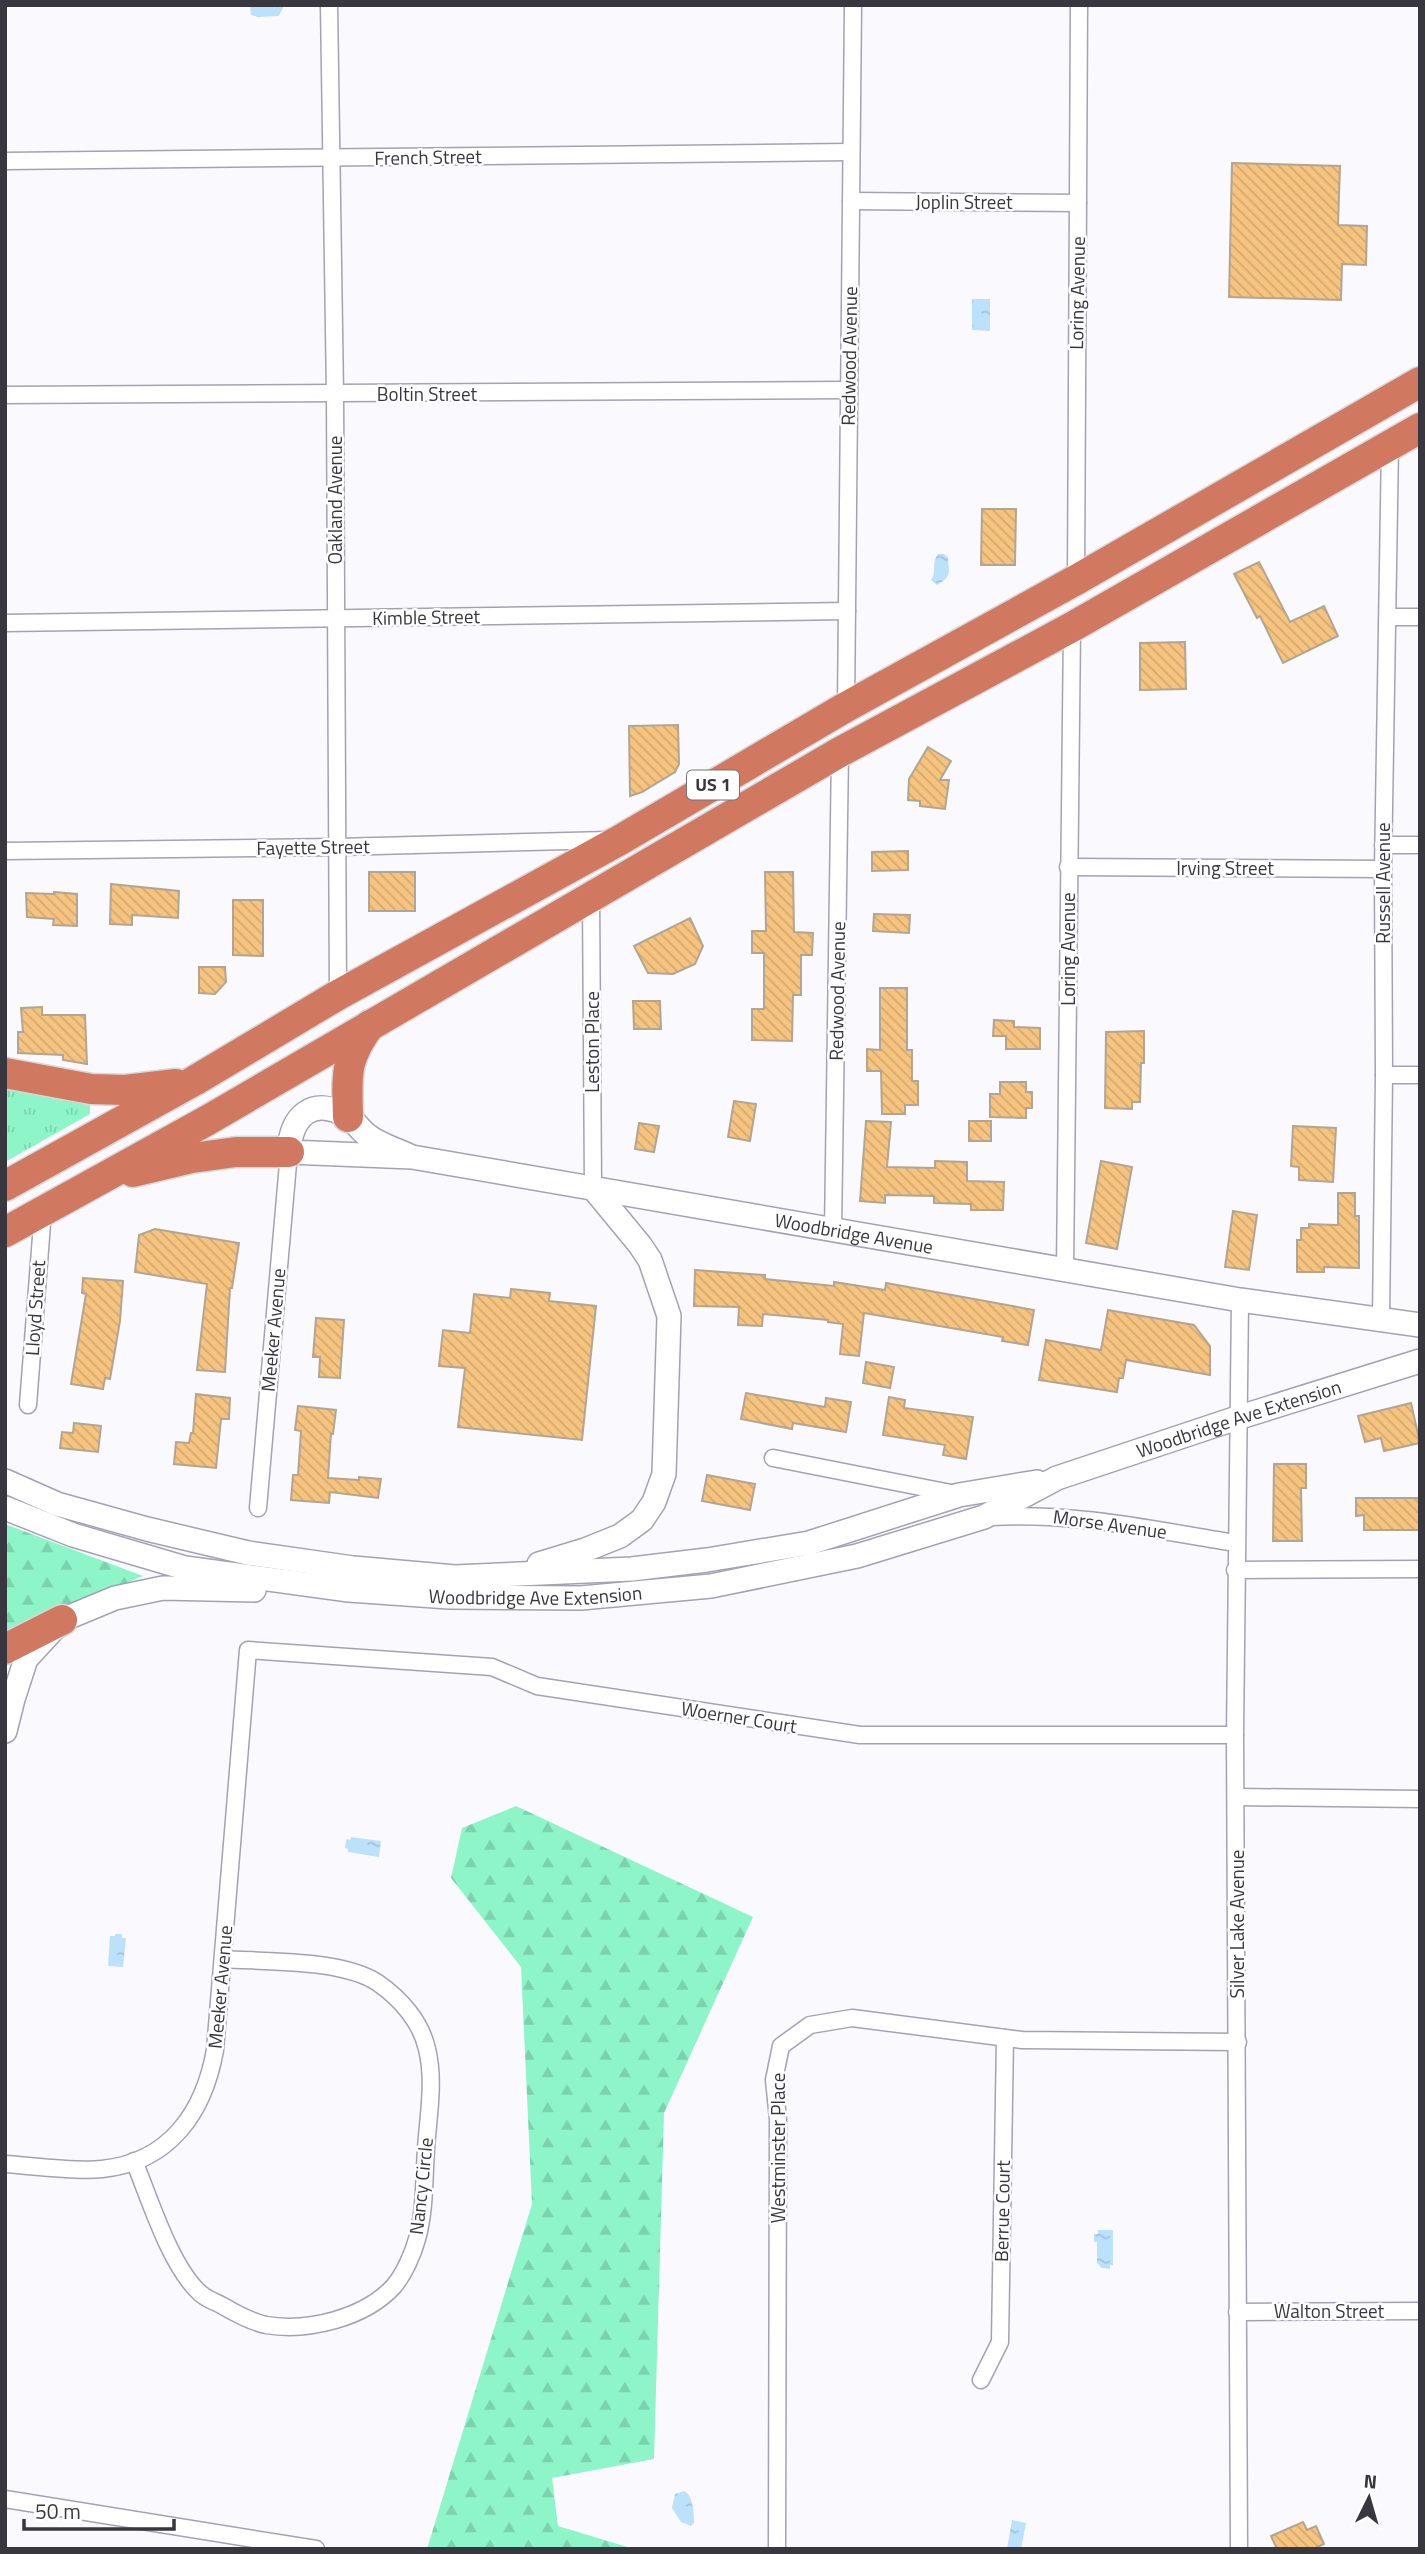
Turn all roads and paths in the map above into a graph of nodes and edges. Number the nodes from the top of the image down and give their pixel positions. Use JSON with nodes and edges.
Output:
{"nodes":[{"id":1,"x":329,"y":5,"type":"edge"},
{"id":2,"x":853,"y":5,"type":"edge"},
{"id":3,"x":1079,"y":5,"type":"edge"},
{"id":4,"x":851,"y":152,"type":"junction"},
{"id":5,"x":332,"y":157,"type":"junction"},
{"id":6,"x":5,"y":161,"type":"edge"},
{"id":7,"x":851,"y":201,"type":"junction"},
{"id":8,"x":1078,"y":203,"type":"junction"},
{"id":9,"x":1420,"y":382,"type":"edge"},
{"id":10,"x":849,"y":390,"type":"junction"},
{"id":11,"x":335,"y":394,"type":"junction"},
{"id":12,"x":5,"y":395,"type":"edge"},
{"id":13,"x":1420,"y":428,"type":"edge"},
{"id":14,"x":1390,"y":445,"type":"junction"},
{"id":15,"x":1076,"y":580,"type":"junction"},
{"id":16,"x":847,"y":611,"type":"junction"},
{"id":17,"x":1388,"y":617,"type":"junction"},
{"id":18,"x":1420,"y":617,"type":"edge"},
{"id":19,"x":336,"y":618,"type":"junction"},
{"id":20,"x":5,"y":623,"type":"edge"},
{"id":21,"x":1072,"y":627,"type":"junction"},
{"id":22,"x":846,"y":707,"type":"junction"},
{"id":23,"x":840,"y":752,"type":"junction"},
{"id":24,"x":620,"y":839,"type":"junction"},
{"id":25,"x":1383,"y":845,"type":"junction"},
{"id":26,"x":1420,"y":845,"type":"edge"},
{"id":27,"x":337,"y":847,"type":"junction"},
{"id":28,"x":5,"y":851,"type":"edge"},
{"id":29,"x":1068,"y":867,"type":"junction"},
{"id":30,"x":1383,"y":869,"type":"junction"},
{"id":31,"x":591,"y":895,"type":"junction"},
{"id":32,"x":338,"y":995,"type":"junction"},
{"id":33,"x":371,"y":1024,"type":"junction"},
{"id":34,"x":5,"y":1073,"type":"edge"},
{"id":35,"x":1384,"y":1075,"type":"junction"},
{"id":36,"x":1420,"y":1075,"type":"edge"},
{"id":37,"x":194,"y":1081,"type":"junction"},
{"id":38,"x":348,"y":1117,"type":"junction"},
{"id":39,"x":289,"y":1152,"type":"junction"},
{"id":40,"x":412,"y":1157,"type":"junction"},
{"id":41,"x":95,"y":1181,"type":"junction"},
{"id":42,"x":5,"y":1186,"type":"edge"},
{"id":43,"x":593,"y":1188,"type":"junction"},
{"id":44,"x":43,"y":1211,"type":"junction"},
{"id":45,"x":833,"y":1231,"type":"junction"},
{"id":46,"x":5,"y":1232,"type":"edge"},
{"id":47,"x":1065,"y":1270,"type":"junction"},
{"id":48,"x":1240,"y":1300,"type":"junction"},
{"id":49,"x":1381,"y":1320,"type":"junction"},
{"id":50,"x":1420,"y":1325,"type":"edge"},
{"id":51,"x":1420,"y":1360,"type":"edge"},
{"id":52,"x":28,"y":1405,"type":"dead end"},
{"id":53,"x":1237,"y":1418,"type":"junction"},
{"id":54,"x":774,"y":1458,"type":"dead end"},
{"id":55,"x":1057,"y":1478,"type":"junction"},
{"id":56,"x":5,"y":1481,"type":"edge"},
{"id":57,"x":959,"y":1495,"type":"junction"},
{"id":58,"x":5,"y":1508,"type":"edge"},
{"id":59,"x":258,"y":1508,"type":"dead end"},
{"id":60,"x":984,"y":1517,"type":"junction"},
{"id":61,"x":1235,"y":1543,"type":"junction"},
{"id":62,"x":1420,"y":1569,"type":"edge"},
{"id":63,"x":1235,"y":1570,"type":"junction"},
{"id":64,"x":455,"y":1577,"type":"junction"},
{"id":65,"x":349,"y":1590,"type":"junction"},
{"id":66,"x":62,"y":1620,"type":"junction"},
{"id":67,"x":5,"y":1649,"type":"edge"},
{"id":68,"x":248,"y":1650,"type":"joint"},
{"id":69,"x":5,"y":1731,"type":"edge"},
{"id":70,"x":1235,"y":1735,"type":"junction"},
{"id":71,"x":1236,"y":1797,"type":"junction"},
{"id":72,"x":1420,"y":1799,"type":"edge"},
{"id":73,"x":223,"y":1959,"type":"junction"},
{"id":74,"x":1005,"y":2038,"type":"junction"},
{"id":75,"x":1238,"y":2042,"type":"junction"},
{"id":76,"x":134,"y":2161,"type":"junction"},
{"id":77,"x":5,"y":2164,"type":"edge"},
{"id":78,"x":1420,"y":2311,"type":"edge"},
{"id":79,"x":1237,"y":2312,"type":"junction"},
{"id":80,"x":981,"y":2380,"type":"dead end"},
{"id":81,"x":5,"y":2500,"type":"edge"},
{"id":82,"x":316,"y":2549,"type":"edge"},
{"id":83,"x":778,"y":2549,"type":"edge"},
{"id":84,"x":1239,"y":2549,"type":"edge"}],
"edges":[{"from":1,"to":5,"type":"street","name":"Oakland Avenue"},
{"from":2,"to":4,"type":"street","name":"Redwood Avenue"},
{"from":3,"to":8,"type":"street","name":"Loring Avenue"},
{"from":4,"to":5,"type":"street","name":"French Street"},
{"from":4,"to":7,"type":"street","name":"Redwood Avenue"},
{"from":5,"to":6,"type":"street","name":"French Street"},
{"from":5,"to":11,"type":"street","name":"Oakland Avenue"},
{"from":7,"to":8,"type":"street","name":"Joplin Street"},
{"from":7,"to":10,"type":"street","name":"Redwood Avenue"},
{"from":8,"to":15,"type":"street","name":"Loring Avenue"},
{"from":9,"to":15,"type":"highway","number":"US 1"},
{"from":10,"to":11,"type":"street","name":"Boltin Street"},
{"from":10,"to":16,"type":"street","name":"Redwood Avenue"},
{"from":11,"to":12,"type":"street","name":"Boltin Street"},
{"from":11,"to":19,"type":"street","name":"Oakland Avenue"},
{"from":13,"to":14,"type":"highway","number":"US 1"},
{"from":14,"to":17,"type":"street","name":"Russell Avenue"},
{"from":14,"to":21,"type":"highway","number":"US 1"},
{"from":15,"to":22,"type":"highway","number":"US 1"},
{"from":16,"to":19,"type":"street","name":"Kimble Street"},
{"from":16,"to":22,"type":"street","name":"Redwood Avenue"},
{"from":17,"to":18,"type":"street"},
{"from":17,"to":25,"type":"street","name":"Russell Avenue"},
{"from":19,"to":20,"type":"street","name":"Kimble Street"},
{"from":19,"to":27,"type":"street","name":"Oakland Avenue"},
{"from":21,"to":23,"type":"highway","number":"US 1"},
{"from":21,"to":29,"type":"street","name":"Loring Avenue"},
{"from":22,"to":24,"type":"highway","number":"US 1"},
{"from":23,"to":31,"type":"highway","number":"US 1"},
{"from":23,"to":45,"type":"street","name":"Redwood Avenue"},
{"from":24,"to":27,"type":"street","name":"Fayette Street"},
{"from":24,"to":32,"type":"highway","number":"US 1"},
{"from":25,"to":26,"type":"street"},
{"from":25,"to":30,"type":"street","name":"Russell Avenue"},
{"from":27,"to":28,"type":"street","name":"Fayette Street"},
{"from":27,"to":32,"type":"street","name":"Oakland Avenue"},
{"from":29,"to":30,"type":"street","name":"Irving Street"},
{"from":29,"to":47,"type":"street","name":"Loring Avenue"},
{"from":30,"to":35,"type":"street","name":"Russell Avenue"},
{"from":31,"to":33,"type":"highway","number":"US 1"},
{"from":31,"to":43,"type":"street","name":"Leston Place"},
{"from":32,"to":37,"type":"highway","number":"US 1"},
{"from":33,"to":38,"type":"highway"},
{"from":33,"to":41,"type":"highway","number":"US 1"},
{"from":34,"to":37,"type":"highway"},
{"from":35,"to":36,"type":"street"},
{"from":35,"to":49,"type":"street","name":"Russell Avenue"},
{"from":37,"to":42,"type":"highway","number":"US 1"},
{"from":38,"to":39,"type":"main road"},
{"from":38,"to":40,"type":"main road"},
{"from":39,"to":40,"type":"main road","name":"Woodbridge Avenue"},
{"from":39,"to":41,"type":"highway"},
{"from":39,"to":59,"type":"street","name":"Meeker Avenue"},
{"from":40,"to":43,"type":"main road","name":"Woodbridge Avenue"},
{"from":41,"to":44,"type":"highway","number":"US 1"},
{"from":43,"to":45,"type":"main road","name":"Woodbridge Avenue"},
{"from":43,"to":64,"type":"main road"},
{"from":44,"to":46,"type":"highway","number":"US 1"},
{"from":44,"to":52,"type":"street","name":"Lloyd Street"},
{"from":45,"to":47,"type":"main road","name":"Woodbridge Avenue"},
{"from":47,"to":48,"type":"main road","name":"Woodbridge Avenue"},
{"from":48,"to":49,"type":"main road","name":"Woodbridge Avenue"},
{"from":48,"to":53,"type":"street","name":"Silver Lake Avenue"},
{"from":49,"to":50,"type":"main road","name":"Woodbridge Avenue"},
{"from":51,"to":53,"type":"main road","name":"Woodbridge Ave Extension"},
{"from":53,"to":55,"type":"main road","name":"Woodbridge Ave Extension"},
{"from":53,"to":61,"type":"street","name":"Silver Lake Avenue"},
{"from":54,"to":57,"type":"street"},
{"from":55,"to":57,"type":"main road","name":"Woodbridge Ave Extension"},
{"from":55,"to":60,"type":"main road","name":"Woodbridge Ave Extension"},
{"from":56,"to":64,"type":"main road","name":"Woodbridge Ave Extension"},
{"from":57,"to":64,"type":"main road","name":"Woodbridge Ave Extension"},
{"from":58,"to":65,"type":"main road","name":"Woodbridge Ave Extension"},
{"from":60,"to":61,"type":"street","name":"Morse Avenue"},
{"from":60,"to":65,"type":"main road","name":"Woodbridge Ave Extension"},
{"from":61,"to":63,"type":"street","name":"Silver Lake Avenue"},
{"from":62,"to":63,"type":"street"},
{"from":63,"to":70,"type":"street","name":"Silver Lake Avenue"},
{"from":65,"to":66,"type":"main road"},
{"from":66,"to":67,"type":"highway"},
{"from":66,"to":69,"type":"main road"},
{"from":68,"to":70,"type":"street","name":"Woerner Court"},
{"from":68,"to":73,"type":"street","name":"Meeker Avenue"},
{"from":70,"to":71,"type":"street","name":"Silver Lake Avenue"},
{"from":71,"to":72,"type":"street"},
{"from":71,"to":75,"type":"street","name":"Silver Lake Avenue"},
{"from":73,"to":76,"type":"street","name":"Meeker Avenue"},
{"from":73,"to":76,"type":"street","name":"Nancy Circle"},
{"from":74,"to":75,"type":"street","name":"Westminster Place"},
{"from":74,"to":80,"type":"street","name":"Berrue Court"},
{"from":74,"to":83,"type":"street","name":"Westminster Place"},
{"from":75,"to":79,"type":"street","name":"Silver Lake Avenue"},
{"from":76,"to":77,"type":"street","name":"Meeker Avenue"},
{"from":78,"to":79,"type":"street","name":"Walton Street"},
{"from":79,"to":84,"type":"street","name":"Silver Lake Avenue"},
{"from":81,"to":82,"type":"street"}]}
